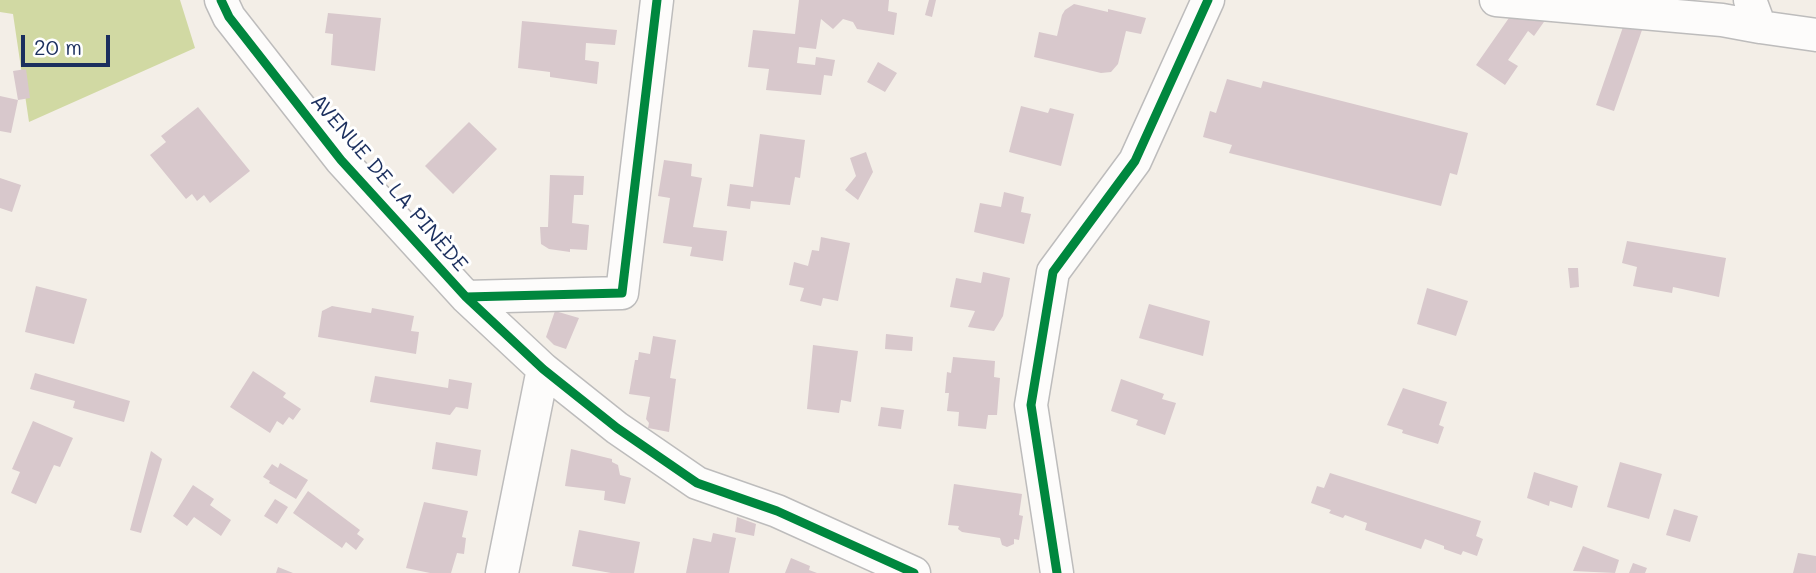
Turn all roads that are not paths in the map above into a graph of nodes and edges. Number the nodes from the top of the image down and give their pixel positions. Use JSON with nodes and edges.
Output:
{"nodes":[{"id":1,"x":221,"y":0,"type":"edge"},
{"id":2,"x":657,"y":0,"type":"edge"},
{"id":3,"x":1208,"y":0,"type":"edge"},
{"id":4,"x":1496,"y":0,"type":"edge"},
{"id":5,"x":1755,"y":13,"type":"edge"},
{"id":6,"x":1816,"y":35,"type":"edge"},
{"id":7,"x":466,"y":298,"type":"junction"},
{"id":8,"x":543,"y":369,"type":"junction"},
{"id":9,"x":502,"y":573,"type":"edge"},
{"id":10,"x":914,"y":573,"type":"edge"},
{"id":11,"x":1057,"y":573,"type":"edge"}],
"edges":[{"from":1,"to":7,"type":"street","name":"AVENUE DE LA PINÈDE"},
{"from":2,"to":7,"type":"street"},
{"from":3,"to":11,"type":"street"},
{"from":4,"to":5,"type":"street"},
{"from":5,"to":6,"type":"street"},
{"from":7,"to":8,"type":"street","name":"AVENUE DE LA PINÈDE"},
{"from":8,"to":9,"type":"street"},
{"from":8,"to":10,"type":"street","name":"AVENUE DE LA PINÈDE"}]}
